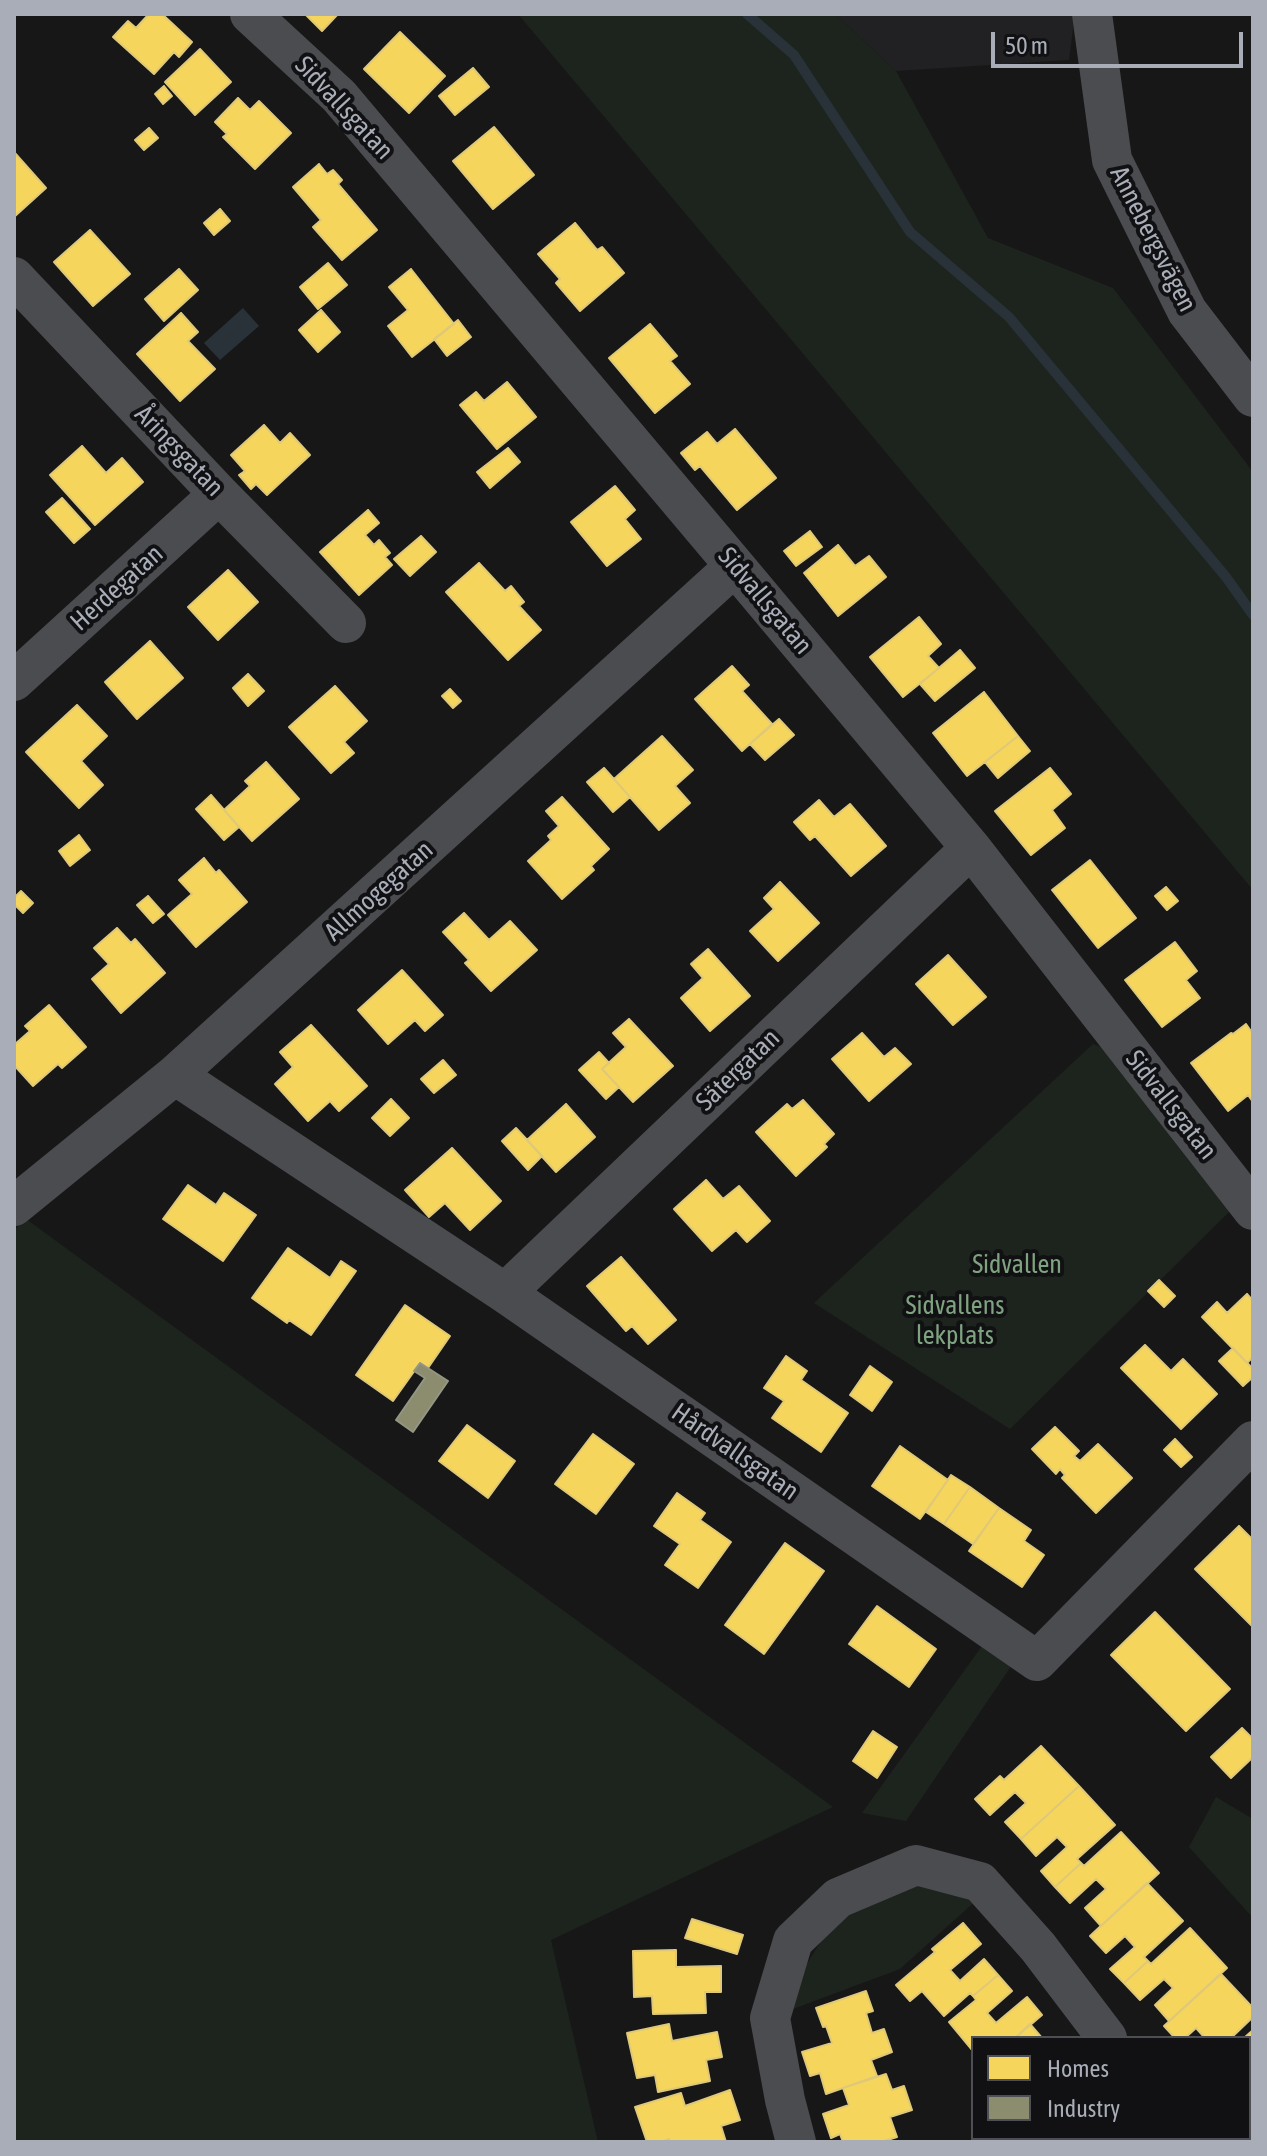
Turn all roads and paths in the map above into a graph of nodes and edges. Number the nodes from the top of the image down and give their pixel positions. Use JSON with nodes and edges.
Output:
{"nodes":[{"id":1,"x":250,"y":14,"type":"edge"},
{"id":2,"x":1092,"y":14,"type":"edge"},
{"id":3,"x":14,"y":277,"type":"edge"},
{"id":4,"x":1253,"y":397,"type":"edge"},
{"id":5,"x":219,"y":494,"type":"junction"},
{"id":6,"x":735,"y":566,"type":"junction"},
{"id":7,"x":346,"y":623,"type":"dead end"},
{"id":8,"x":14,"y":681,"type":"edge"},
{"id":9,"x":971,"y":848,"type":"junction"},
{"id":10,"x":175,"y":1075,"type":"junction"},
{"id":11,"x":14,"y":1206,"type":"edge"},
{"id":12,"x":1253,"y":1210,"type":"edge"},
{"id":13,"x":505,"y":1293,"type":"junction"},
{"id":14,"x":1253,"y":1441,"type":"edge"},
{"id":15,"x":1105,"y":2036,"type":"edge"},
{"id":16,"x":796,"y":2142,"type":"edge"}],
"edges":[{"from":1,"to":6,"type":"street","name":"Sidvallsgatan"},
{"from":2,"to":4,"type":"street","name":"Annebergsvägen"},
{"from":3,"to":5,"type":"street","name":"Åringsgatan"},
{"from":5,"to":7,"type":"street","name":"Åringsgatan"},
{"from":5,"to":8,"type":"street","name":"Herdegatan"},
{"from":6,"to":9,"type":"street","name":"Sidvallsgatan"},
{"from":6,"to":10,"type":"street","name":"Allmogegatan"},
{"from":9,"to":12,"type":"street","name":"Sidvallsgatan"},
{"from":9,"to":13,"type":"street","name":"Sätergatan"},
{"from":10,"to":11,"type":"street","name":"Allmogegatan"},
{"from":10,"to":13,"type":"street","name":"Hårdvallsgatan"},
{"from":13,"to":14,"type":"street","name":"Hårdvallsgatan"},
{"from":15,"to":16,"type":"street"}]}
